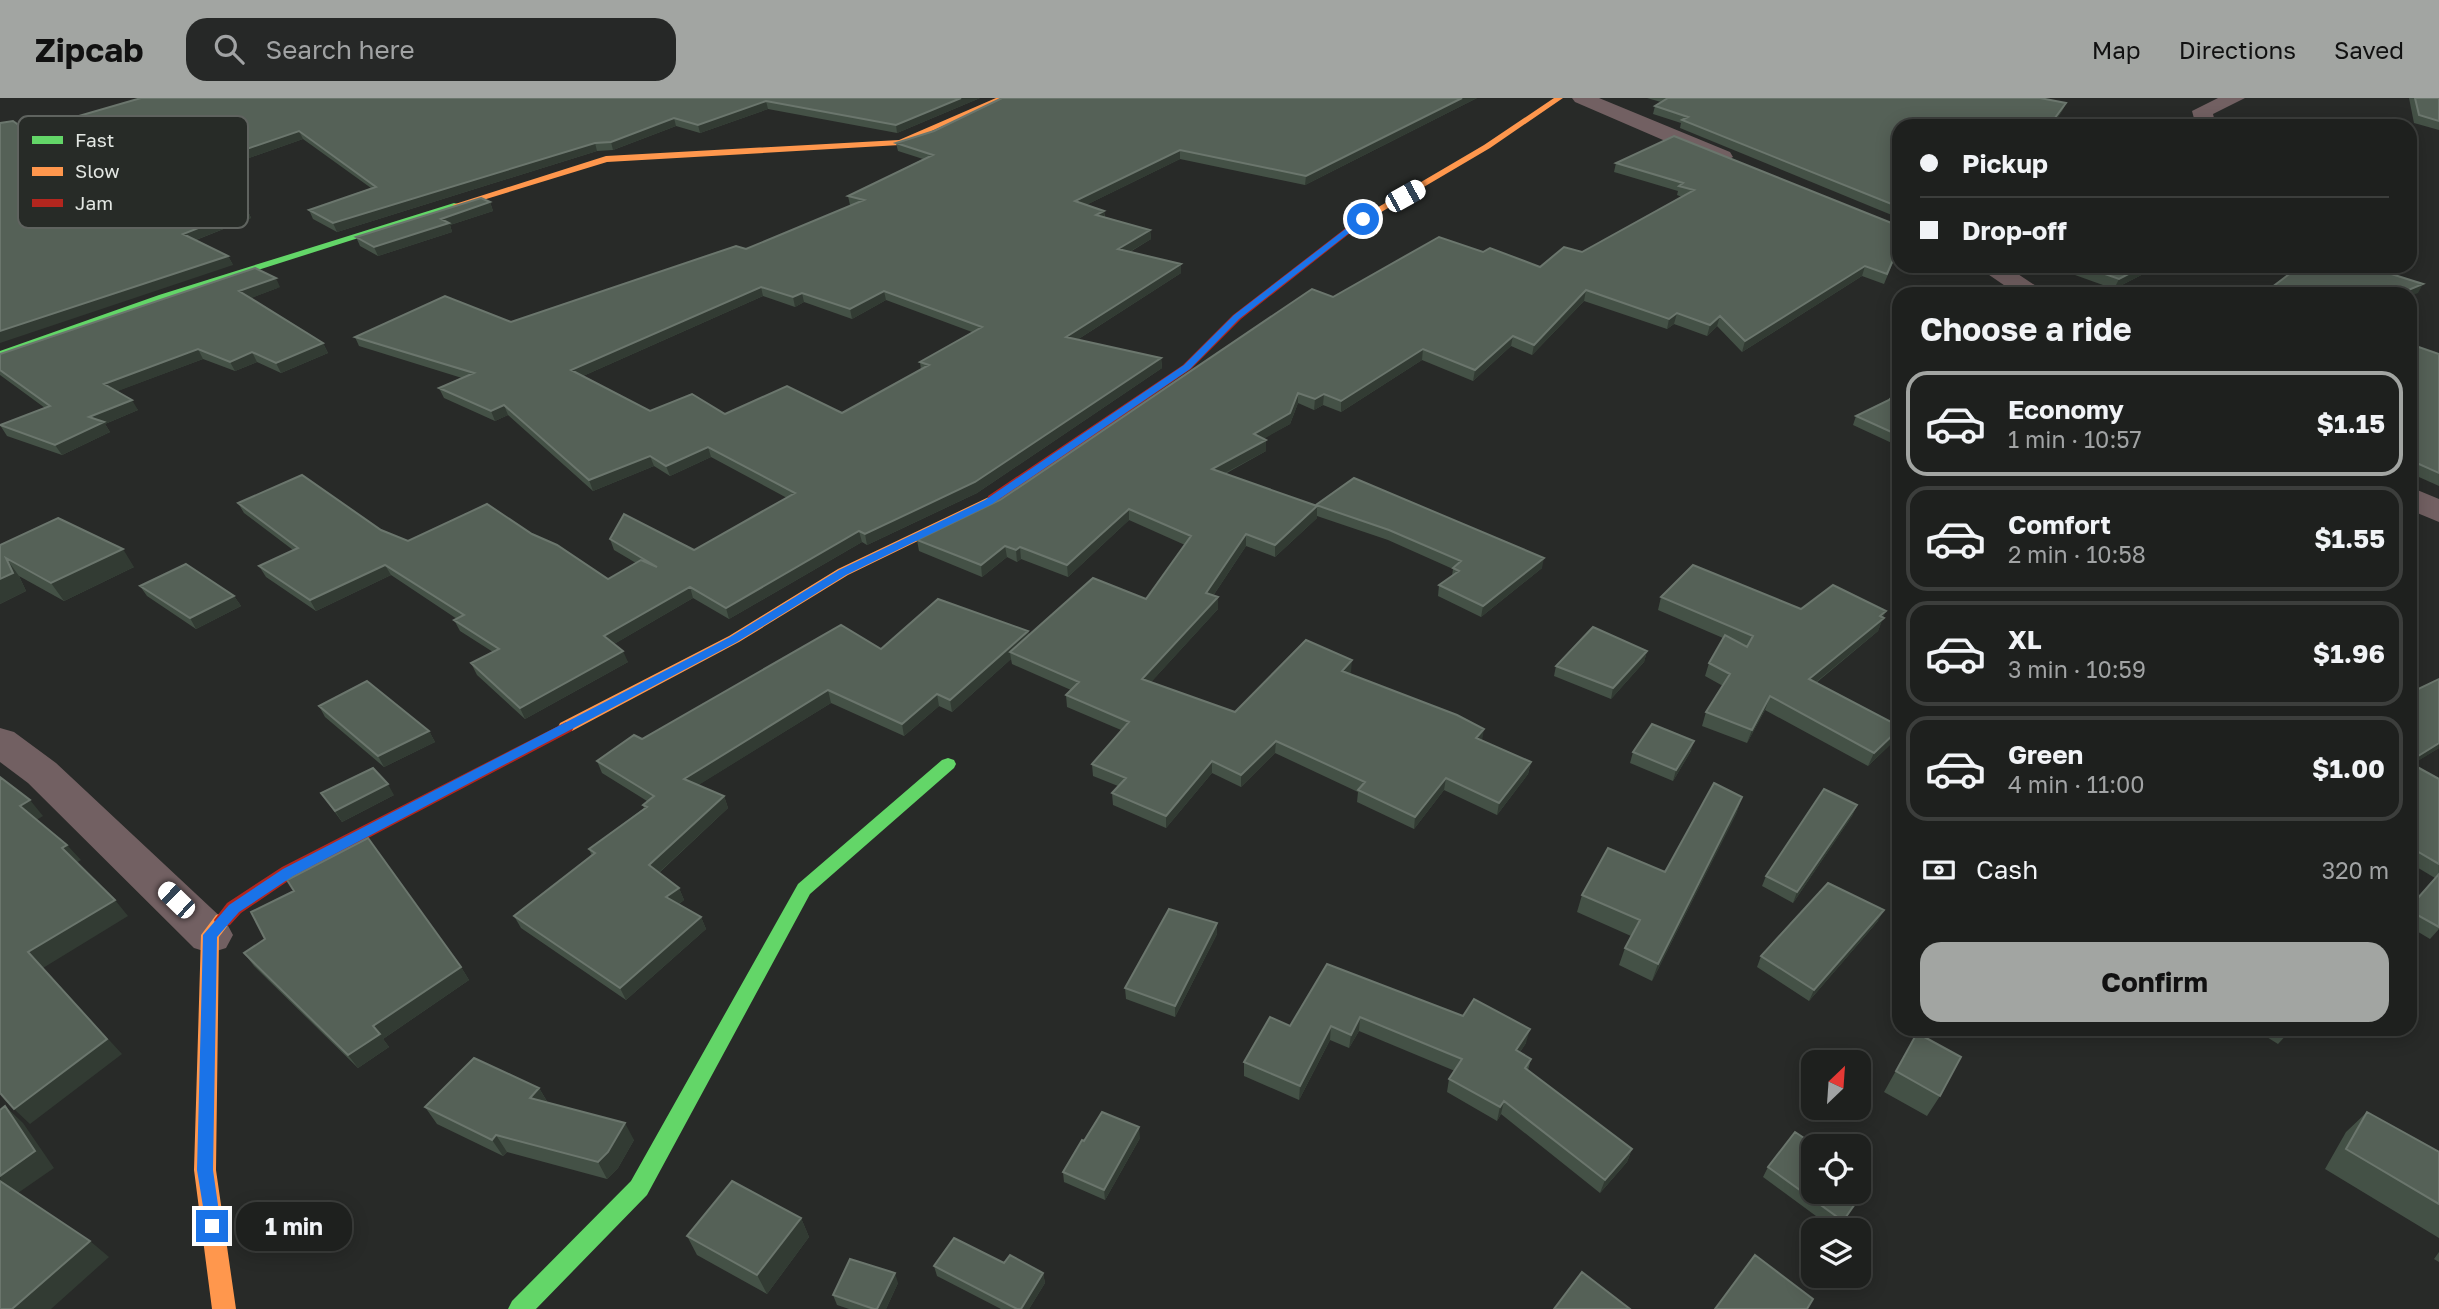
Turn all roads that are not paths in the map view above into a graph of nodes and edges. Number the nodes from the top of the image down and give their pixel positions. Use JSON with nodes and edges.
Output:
{"nodes":[{"id":1,"x":1003,"y":98,"type":"edge"},
{"id":2,"x":1559,"y":98,"type":"edge"},
{"id":3,"x":1582,"y":98,"type":"edge"},
{"id":4,"x":2235,"y":98,"type":"edge"},
{"id":5,"x":2204,"y":119,"type":"edge"},
{"id":6,"x":1745,"y":167,"type":"edge"},
{"id":7,"x":2000,"y":273,"type":"edge"},
{"id":8,"x":2023,"y":287,"type":"edge"},
{"id":9,"x":0,"y":355,"type":"edge"},
{"id":10,"x":2417,"y":501,"type":"edge"},
{"id":11,"x":2439,"y":512,"type":"edge"},
{"id":12,"x":0,"y":742,"type":"edge"},
{"id":13,"x":948,"y":764,"type":"dead end"},
{"id":14,"x":210,"y":935,"type":"junction"},
{"id":15,"x":223,"y":1309,"type":"edge"},
{"id":16,"x":520,"y":1309,"type":"edge"}],
"edges":[{"from":1,"to":9,"type":"street"},
{"from":2,"to":14,"type":"street"},
{"from":3,"to":6,"type":"street"},
{"from":4,"to":5,"type":"street"},
{"from":7,"to":8,"type":"street"},
{"from":10,"to":11,"type":"street"},
{"from":12,"to":14,"type":"street"},
{"from":13,"to":16,"type":"street"},
{"from":14,"to":15,"type":"street"}]}
